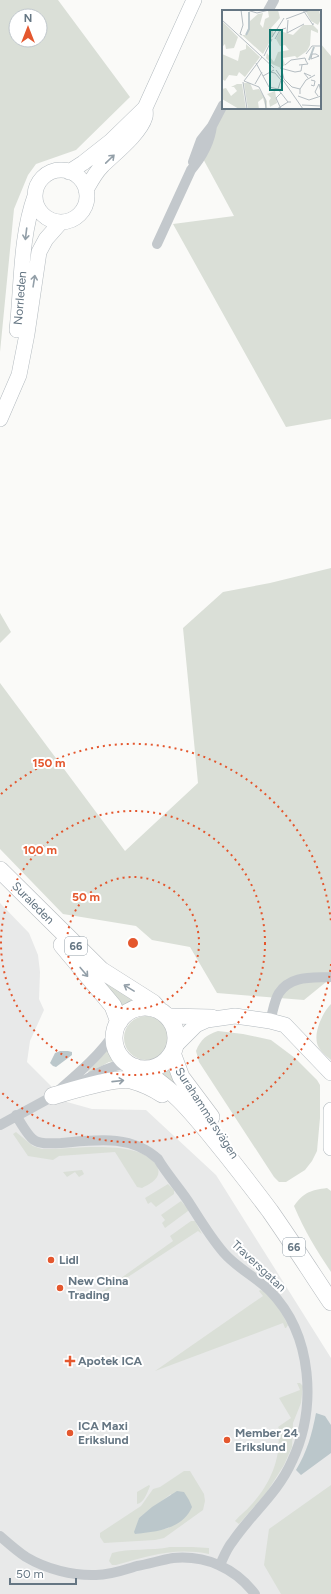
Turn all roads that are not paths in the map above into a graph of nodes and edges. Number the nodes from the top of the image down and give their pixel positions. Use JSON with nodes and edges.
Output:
{"nodes":[{"id":1,"x":194,"y":0,"type":"edge"},
{"id":2,"x":274,"y":0,"type":"edge"},
{"id":3,"x":269,"y":10,"type":"edge"},
{"id":4,"x":222,"y":107,"type":"edge"},
{"id":5,"x":145,"y":108,"type":"junction"},
{"id":6,"x":69,"y":172,"type":"junction"},
{"id":7,"x":86,"y":190,"type":"junction"},
{"id":8,"x":35,"y":196,"type":"junction"},
{"id":9,"x":61,"y":222,"type":"junction"},
{"id":10,"x":157,"y":244,"type":"dead end"},
{"id":11,"x":9,"y":401,"type":"junction"},
{"id":12,"x":0,"y":419,"type":"edge"},
{"id":13,"x":0,"y":870,"type":"edge"},
{"id":14,"x":0,"y":882,"type":"edge"},
{"id":15,"x":331,"y":977,"type":"edge"},
{"id":16,"x":163,"y":1013,"type":"junction"},
{"id":17,"x":221,"y":1018,"type":"junction"},
{"id":18,"x":270,"y":1021,"type":"junction"},
{"id":19,"x":117,"y":1026,"type":"junction"},
{"id":20,"x":174,"y":1050,"type":"junction"},
{"id":21,"x":131,"y":1065,"type":"junction"},
{"id":22,"x":331,"y":1073,"type":"edge"},
{"id":23,"x":53,"y":1096,"type":"junction"},
{"id":24,"x":331,"y":1110,"type":"edge"},
{"id":25,"x":16,"y":1115,"type":"junction"},
{"id":26,"x":0,"y":1125,"type":"edge"},
{"id":27,"x":331,"y":1148,"type":"edge"},
{"id":28,"x":256,"y":1192,"type":"junction"},
{"id":29,"x":331,"y":1302,"type":"edge"},
{"id":30,"x":0,"y":1536,"type":"edge"},
{"id":31,"x":220,"y":1565,"type":"junction"},
{"id":32,"x":255,"y":1594,"type":"edge"}],
"edges":[{"from":1,"to":5,"type":"main road"},
{"from":2,"to":3,"type":"street"},
{"from":4,"to":10,"type":"street"},
{"from":5,"to":6,"type":"main road"},
{"from":7,"to":5,"type":"main road","one_way":true},
{"from":6,"to":7,"type":"main road"},
{"from":6,"to":8,"type":"main road"},
{"from":7,"to":9,"type":"main road"},
{"from":8,"to":9,"type":"main road"},
{"from":8,"to":11,"type":"main road","name":"Norrleden","one_way":true},
{"from":11,"to":9,"type":"main road","name":"Norrleden","one_way":true},
{"from":11,"to":12,"type":"main road","name":"Norrleden"},
{"from":16,"to":13,"type":"main road","name":"Suraleden","number":"66","one_way":true},
{"from":14,"to":19,"type":"main road","name":"Suraleden","number":"66","one_way":true},
{"from":15,"to":18,"type":"street"},
{"from":16,"to":17,"type":"main road"},
{"from":16,"to":19,"type":"main road"},
{"from":16,"to":20,"type":"main road","number":"66"},
{"from":17,"to":18,"type":"main road"},
{"from":17,"to":20,"type":"main road"},
{"from":18,"to":22,"type":"main road"},
{"from":19,"to":21,"type":"main road","number":"66"},
{"from":19,"to":23,"type":"street"},
{"from":20,"to":21,"type":"main road"},
{"from":20,"to":28,"type":"main road","name":"Surahammarsvägen","number":"66"},
{"from":21,"to":23,"type":"street"},
{"from":21,"to":28,"type":"main road","name":"Surahammarsvägen","number":"66"},
{"from":23,"to":25,"type":"street"},
{"from":23,"to":28,"type":"main road","one_way":true},
{"from":24,"to":27,"type":"main road"},
{"from":25,"to":26,"type":"street"},
{"from":25,"to":31,"type":"street","name":"Traversgatan"},
{"from":28,"to":29,"type":"main road","name":"Surahammarsvägen","number":"66"},
{"from":30,"to":31,"type":"street"},
{"from":31,"to":32,"type":"street"}]}
